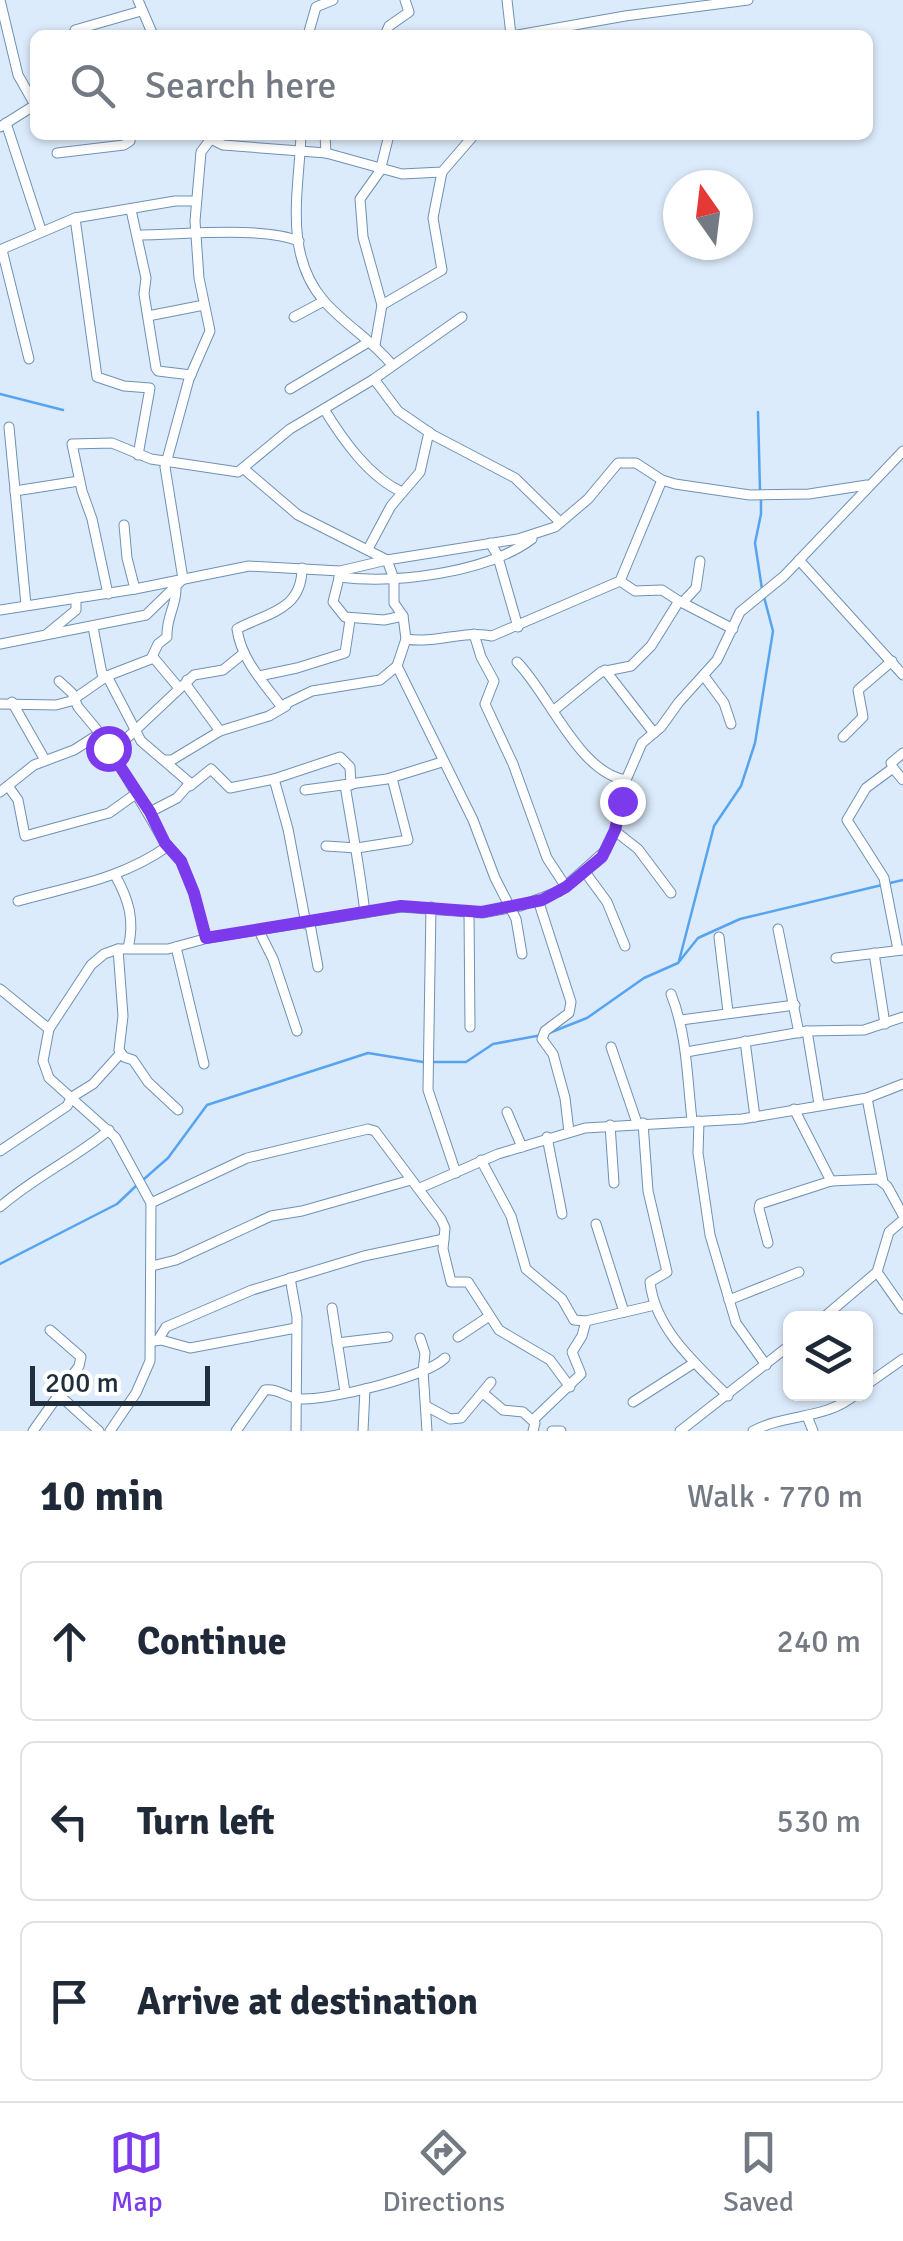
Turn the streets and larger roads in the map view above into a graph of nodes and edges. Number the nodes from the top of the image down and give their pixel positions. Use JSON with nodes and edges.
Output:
{"nodes":[{"id":1,"x":0,"y":0,"type":"edge"},
{"id":2,"x":138,"y":0,"type":"edge"},
{"id":3,"x":333,"y":0,"type":"edge"},
{"id":4,"x":405,"y":0,"type":"edge"},
{"id":5,"x":507,"y":0,"type":"edge"},
{"id":6,"x":748,"y":0,"type":"edge"},
{"id":7,"x":141,"y":12,"type":"junction"},
{"id":8,"x":75,"y":30,"type":"edge"},
{"id":9,"x":150,"y":30,"type":"edge"},
{"id":10,"x":309,"y":30,"type":"edge"},
{"id":11,"x":387,"y":30,"type":"edge"},
{"id":12,"x":510,"y":30,"type":"edge"},
{"id":13,"x":546,"y":30,"type":"edge"},
{"id":14,"x":30,"y":96,"type":"edge"},
{"id":15,"x":30,"y":108,"type":"edge"},
{"id":16,"x":3,"y":125,"type":"edge"},
{"id":17,"x":130,"y":140,"type":"edge"},
{"id":18,"x":208,"y":140,"type":"edge"},
{"id":19,"x":213,"y":140,"type":"edge"},
{"id":20,"x":301,"y":140,"type":"edge"},
{"id":21,"x":325,"y":140,"type":"edge"},
{"id":22,"x":388,"y":140,"type":"edge"},
{"id":23,"x":470,"y":140,"type":"edge"},
{"id":24,"x":300,"y":151,"type":"junction"},
{"id":25,"x":326,"y":152,"type":"junction"},
{"id":26,"x":57,"y":153,"type":"dead end"},
{"id":27,"x":380,"y":171,"type":"junction"},
{"id":28,"x":442,"y":172,"type":"junction"},
{"id":29,"x":196,"y":202,"type":"junction"},
{"id":30,"x":131,"y":210,"type":"junction"},
{"id":31,"x":75,"y":218,"type":"junction"},
{"id":32,"x":41,"y":230,"type":"junction"},
{"id":33,"x":138,"y":235,"type":"junction"},
{"id":34,"x":195,"y":236,"type":"junction"},
{"id":35,"x":299,"y":241,"type":"junction"},
{"id":36,"x":1,"y":250,"type":"edge"},
{"id":37,"x":324,"y":301,"type":"junction"},
{"id":38,"x":204,"y":305,"type":"junction"},
{"id":39,"x":382,"y":305,"type":"junction"},
{"id":40,"x":148,"y":316,"type":"junction"},
{"id":41,"x":294,"y":317,"type":"dead end"},
{"id":42,"x":462,"y":317,"type":"dead end"},
{"id":43,"x":371,"y":344,"type":"junction"},
{"id":44,"x":29,"y":358,"type":"dead end"},
{"id":45,"x":392,"y":365,"type":"junction"},
{"id":46,"x":191,"y":375,"type":"junction"},
{"id":47,"x":374,"y":379,"type":"junction"},
{"id":48,"x":290,"y":389,"type":"dead end"},
{"id":49,"x":324,"y":409,"type":"junction"},
{"id":50,"x":9,"y":427,"type":"dead end"},
{"id":51,"x":430,"y":432,"type":"junction"},
{"id":52,"x":903,"y":452,"type":"edge"},
{"id":53,"x":138,"y":455,"type":"junction"},
{"id":54,"x":168,"y":460,"type":"junction"},
{"id":55,"x":13,"y":464,"type":"junction"},
{"id":56,"x":0,"y":466,"type":"edge"},
{"id":57,"x":244,"y":469,"type":"junction"},
{"id":58,"x":662,"y":480,"type":"junction"},
{"id":59,"x":79,"y":481,"type":"junction"},
{"id":60,"x":867,"y":486,"type":"junction"},
{"id":61,"x":15,"y":491,"type":"junction"},
{"id":62,"x":402,"y":492,"type":"junction"},
{"id":63,"x":560,"y":522,"type":"junction"},
{"id":64,"x":124,"y":525,"type":"dead end"},
{"id":65,"x":538,"y":534,"type":"junction"},
{"id":66,"x":490,"y":543,"type":"junction"},
{"id":67,"x":368,"y":549,"type":"junction"},
{"id":68,"x":386,"y":560,"type":"junction"},
{"id":69,"x":498,"y":560,"type":"junction"},
{"id":70,"x":798,"y":560,"type":"junction"},
{"id":71,"x":700,"y":561,"type":"dead end"},
{"id":72,"x":302,"y":568,"type":"junction"},
{"id":73,"x":340,"y":574,"type":"junction"},
{"id":74,"x":355,"y":574,"type":"junction"},
{"id":75,"x":394,"y":579,"type":"junction"},
{"id":76,"x":620,"y":581,"type":"junction"},
{"id":77,"x":180,"y":584,"type":"junction"},
{"id":78,"x":135,"y":589,"type":"junction"},
{"id":79,"x":108,"y":594,"type":"junction"},
{"id":80,"x":76,"y":598,"type":"junction"},
{"id":81,"x":681,"y":602,"type":"junction"},
{"id":82,"x":26,"y":604,"type":"junction"},
{"id":83,"x":0,"y":610,"type":"edge"},
{"id":84,"x":404,"y":616,"type":"junction"},
{"id":85,"x":350,"y":620,"type":"junction"},
{"id":86,"x":518,"y":627,"type":"junction"},
{"id":87,"x":93,"y":628,"type":"junction"},
{"id":88,"x":732,"y":629,"type":"junction"},
{"id":89,"x":474,"y":634,"type":"junction"},
{"id":90,"x":45,"y":636,"type":"junction"},
{"id":91,"x":406,"y":639,"type":"junction"},
{"id":92,"x":0,"y":644,"type":"edge"},
{"id":93,"x":244,"y":653,"type":"junction"},
{"id":94,"x":153,"y":657,"type":"junction"},
{"id":95,"x":517,"y":662,"type":"dead end"},
{"id":96,"x":897,"y":662,"type":"edge"},
{"id":97,"x":397,"y":666,"type":"junction"},
{"id":98,"x":605,"y":670,"type":"junction"},
{"id":99,"x":903,"y":675,"type":"edge"},
{"id":100,"x":107,"y":676,"type":"junction"},
{"id":101,"x":259,"y":676,"type":"junction"},
{"id":102,"x":704,"y":676,"type":"junction"},
{"id":103,"x":59,"y":681,"type":"dead end"},
{"id":104,"x":183,"y":684,"type":"junction"},
{"id":105,"x":74,"y":696,"type":"junction"},
{"id":106,"x":12,"y":702,"type":"junction"},
{"id":107,"x":0,"y":704,"type":"edge"},
{"id":108,"x":286,"y":706,"type":"junction"},
{"id":109,"x":553,"y":711,"type":"junction"},
{"id":110,"x":731,"y":724,"type":"dead end"},
{"id":111,"x":137,"y":729,"type":"junction"},
{"id":112,"x":220,"y":731,"type":"junction"},
{"id":113,"x":654,"y":733,"type":"junction"},
{"id":114,"x":100,"y":734,"type":"junction"},
{"id":115,"x":843,"y":737,"type":"dead end"},
{"id":116,"x":903,"y":753,"type":"edge"},
{"id":117,"x":110,"y":754,"type":"junction"},
{"id":118,"x":45,"y":760,"type":"junction"},
{"id":119,"x":165,"y":760,"type":"junction"},
{"id":120,"x":442,"y":762,"type":"junction"},
{"id":121,"x":893,"y":768,"type":"junction"},
{"id":122,"x":392,"y":778,"type":"junction"},
{"id":123,"x":274,"y":779,"type":"junction"},
{"id":124,"x":626,"y":780,"type":"junction"},
{"id":125,"x":903,"y":780,"type":"edge"},
{"id":126,"x":348,"y":785,"type":"junction"},
{"id":127,"x":190,"y":786,"type":"junction"},
{"id":128,"x":4,"y":789,"type":"edge"},
{"id":129,"x":305,"y":790,"type":"dead end"},
{"id":130,"x":137,"y":793,"type":"junction"},
{"id":131,"x":150,"y":812,"type":"junction"},
{"id":132,"x":615,"y":830,"type":"junction"},
{"id":133,"x":168,"y":846,"type":"junction"},
{"id":134,"x":326,"y":846,"type":"dead end"},
{"id":135,"x":358,"y":848,"type":"junction"},
{"id":136,"x":585,"y":872,"type":"junction"},
{"id":137,"x":115,"y":875,"type":"junction"},
{"id":138,"x":566,"y":887,"type":"junction"},
{"id":139,"x":670,"y":893,"type":"dead end"},
{"id":140,"x":538,"y":900,"type":"junction"},
{"id":141,"x":18,"y":901,"type":"dead end"},
{"id":142,"x":431,"y":907,"type":"junction"},
{"id":143,"x":511,"y":908,"type":"junction"},
{"id":144,"x":365,"y":913,"type":"junction"},
{"id":145,"x":469,"y":913,"type":"junction"},
{"id":146,"x":308,"y":924,"type":"junction"},
{"id":147,"x":778,"y":928,"type":"dead end"},
{"id":148,"x":259,"y":932,"type":"junction"},
{"id":149,"x":719,"y":937,"type":"dead end"},
{"id":150,"x":206,"y":938,"type":"junction"},
{"id":151,"x":626,"y":946,"type":"dead end"},
{"id":152,"x":176,"y":948,"type":"junction"},
{"id":153,"x":123,"y":949,"type":"junction"},
{"id":154,"x":900,"y":950,"type":"edge"},
{"id":155,"x":874,"y":953,"type":"junction"},
{"id":156,"x":522,"y":954,"type":"dead end"},
{"id":157,"x":836,"y":958,"type":"dead end"},
{"id":158,"x":318,"y":967,"type":"dead end"},
{"id":159,"x":0,"y":989,"type":"edge"},
{"id":160,"x":672,"y":994,"type":"dead end"},
{"id":161,"x":795,"y":1004,"type":"junction"},
{"id":162,"x":728,"y":1012,"type":"junction"},
{"id":163,"x":903,"y":1017,"type":"edge"},
{"id":164,"x":681,"y":1020,"type":"junction"},
{"id":165,"x":884,"y":1024,"type":"junction"},
{"id":166,"x":470,"y":1026,"type":"dead end"},
{"id":167,"x":49,"y":1029,"type":"junction"},
{"id":168,"x":296,"y":1032,"type":"dead end"},
{"id":169,"x":803,"y":1032,"type":"junction"},
{"id":170,"x":745,"y":1041,"type":"junction"},
{"id":171,"x":611,"y":1047,"type":"dead end"},
{"id":172,"x":686,"y":1052,"type":"junction"},
{"id":173,"x":121,"y":1053,"type":"junction"},
{"id":174,"x":204,"y":1064,"type":"dead end"},
{"id":175,"x":903,"y":1084,"type":"edge"},
{"id":176,"x":72,"y":1098,"type":"junction"},
{"id":177,"x":867,"y":1098,"type":"junction"},
{"id":178,"x":819,"y":1104,"type":"junction"},
{"id":179,"x":794,"y":1109,"type":"junction"},
{"id":180,"x":178,"y":1110,"type":"dead end"},
{"id":181,"x":508,"y":1112,"type":"dead end"},
{"id":182,"x":755,"y":1116,"type":"junction"},
{"id":183,"x":695,"y":1120,"type":"junction"},
{"id":184,"x":640,"y":1123,"type":"junction"},
{"id":185,"x":610,"y":1125,"type":"junction"},
{"id":186,"x":109,"y":1130,"type":"junction"},
{"id":187,"x":569,"y":1132,"type":"junction"},
{"id":188,"x":547,"y":1137,"type":"junction"},
{"id":189,"x":522,"y":1147,"type":"junction"},
{"id":190,"x":0,"y":1151,"type":"edge"},
{"id":191,"x":481,"y":1160,"type":"junction"},
{"id":192,"x":456,"y":1173,"type":"junction"},
{"id":193,"x":411,"y":1180,"type":"junction"},
{"id":194,"x":832,"y":1181,"type":"junction"},
{"id":195,"x":883,"y":1182,"type":"junction"},
{"id":196,"x":614,"y":1183,"type":"dead end"},
{"id":197,"x":420,"y":1188,"type":"junction"},
{"id":198,"x":151,"y":1203,"type":"junction"},
{"id":199,"x":0,"y":1207,"type":"edge"},
{"id":200,"x":562,"y":1214,"type":"dead end"},
{"id":201,"x":903,"y":1218,"type":"edge"},
{"id":202,"x":596,"y":1224,"type":"dead end"},
{"id":203,"x":444,"y":1239,"type":"junction"},
{"id":204,"x":768,"y":1243,"type":"dead end"},
{"id":205,"x":152,"y":1266,"type":"junction"},
{"id":206,"x":799,"y":1272,"type":"dead end"},
{"id":207,"x":877,"y":1272,"type":"junction"},
{"id":208,"x":290,"y":1278,"type":"junction"},
{"id":209,"x":728,"y":1300,"type":"junction"},
{"id":210,"x":655,"y":1305,"type":"junction"},
{"id":211,"x":332,"y":1308,"type":"dead end"},
{"id":212,"x":903,"y":1309,"type":"edge"},
{"id":213,"x":831,"y":1311,"type":"edge"},
{"id":214,"x":624,"y":1312,"type":"junction"},
{"id":215,"x":488,"y":1317,"type":"junction"},
{"id":216,"x":586,"y":1321,"type":"junction"},
{"id":217,"x":296,"y":1328,"type":"junction"},
{"id":218,"x":50,"y":1330,"type":"dead end"},
{"id":219,"x":458,"y":1336,"type":"dead end"},
{"id":220,"x":388,"y":1337,"type":"dead end"},
{"id":221,"x":420,"y":1338,"type":"dead end"},
{"id":222,"x":155,"y":1341,"type":"junction"},
{"id":223,"x":336,"y":1343,"type":"junction"},
{"id":224,"x":783,"y":1352,"type":"edge"},
{"id":225,"x":445,"y":1358,"type":"dead end"},
{"id":226,"x":903,"y":1359,"type":"edge"},
{"id":227,"x":694,"y":1363,"type":"junction"},
{"id":228,"x":766,"y":1366,"type":"junction"},
{"id":229,"x":423,"y":1371,"type":"junction"},
{"id":230,"x":873,"y":1381,"type":"edge"},
{"id":231,"x":491,"y":1382,"type":"dead end"},
{"id":232,"x":570,"y":1387,"type":"junction"},
{"id":233,"x":365,"y":1389,"type":"junction"},
{"id":234,"x":345,"y":1392,"type":"junction"},
{"id":235,"x":483,"y":1393,"type":"junction"},
{"id":236,"x":59,"y":1395,"type":"junction"},
{"id":237,"x":728,"y":1396,"type":"junction"},
{"id":238,"x":298,"y":1399,"type":"junction"},
{"id":239,"x":846,"y":1401,"type":"edge"},
{"id":240,"x":633,"y":1402,"type":"dead end"},
{"id":241,"x":428,"y":1407,"type":"junction"},
{"id":242,"x":806,"y":1416,"type":"junction"},
{"id":243,"x":535,"y":1428,"type":"edge"},
{"id":244,"x":33,"y":1431,"type":"edge"},
{"id":245,"x":99,"y":1431,"type":"edge"},
{"id":246,"x":110,"y":1431,"type":"edge"},
{"id":247,"x":236,"y":1431,"type":"edge"},
{"id":248,"x":296,"y":1431,"type":"edge"},
{"id":249,"x":364,"y":1431,"type":"edge"},
{"id":250,"x":428,"y":1431,"type":"edge"},
{"id":251,"x":552,"y":1431,"type":"edge"},
{"id":252,"x":561,"y":1431,"type":"edge"},
{"id":253,"x":680,"y":1431,"type":"edge"},
{"id":254,"x":753,"y":1431,"type":"edge"},
{"id":255,"x":813,"y":1431,"type":"edge"}],
"edges":[{"from":1,"to":14,"type":"street"},
{"from":2,"to":7,"type":"street"},
{"from":3,"to":10,"type":"street"},
{"from":4,"to":11,"type":"street"},
{"from":5,"to":12,"type":"street"},
{"from":6,"to":13,"type":"street"},
{"from":7,"to":8,"type":"street"},
{"from":7,"to":9,"type":"street"},
{"from":15,"to":16,"type":"street"},
{"from":16,"to":32,"type":"street"},
{"from":17,"to":26,"type":"street"},
{"from":18,"to":29,"type":"street"},
{"from":19,"to":24,"type":"street"},
{"from":20,"to":24,"type":"street"},
{"from":21,"to":25,"type":"street"},
{"from":22,"to":27,"type":"street"},
{"from":23,"to":28,"type":"street"},
{"from":24,"to":25,"type":"street"},
{"from":24,"to":35,"type":"street"},
{"from":25,"to":27,"type":"street"},
{"from":27,"to":28,"type":"street"},
{"from":27,"to":39,"type":"street"},
{"from":28,"to":39,"type":"street"},
{"from":29,"to":30,"type":"street"},
{"from":29,"to":34,"type":"street"},
{"from":30,"to":31,"type":"street"},
{"from":30,"to":33,"type":"street"},
{"from":31,"to":32,"type":"street"},
{"from":31,"to":53,"type":"street"},
{"from":32,"to":36,"type":"street"},
{"from":33,"to":34,"type":"street"},
{"from":33,"to":40,"type":"street"},
{"from":34,"to":35,"type":"street"},
{"from":34,"to":38,"type":"street"},
{"from":35,"to":37,"type":"street"},
{"from":36,"to":44,"type":"street"},
{"from":37,"to":41,"type":"street"},
{"from":37,"to":43,"type":"street"},
{"from":38,"to":40,"type":"street"},
{"from":38,"to":46,"type":"street"},
{"from":39,"to":43,"type":"street"},
{"from":40,"to":46,"type":"street"},
{"from":42,"to":45,"type":"street"},
{"from":43,"to":45,"type":"street"},
{"from":43,"to":48,"type":"street"},
{"from":45,"to":47,"type":"street"},
{"from":46,"to":54,"type":"street"},
{"from":47,"to":49,"type":"street"},
{"from":47,"to":51,"type":"street"},
{"from":49,"to":57,"type":"street"},
{"from":49,"to":62,"type":"street"},
{"from":50,"to":55,"type":"street"},
{"from":51,"to":62,"type":"street"},
{"from":51,"to":63,"type":"street"},
{"from":52,"to":60,"type":"street"},
{"from":53,"to":54,"type":"street"},
{"from":53,"to":59,"type":"street"},
{"from":54,"to":57,"type":"street"},
{"from":54,"to":77,"type":"street"},
{"from":55,"to":56,"type":"street"},
{"from":55,"to":61,"type":"street"},
{"from":57,"to":67,"type":"street"},
{"from":58,"to":60,"type":"street"},
{"from":58,"to":63,"type":"street"},
{"from":58,"to":76,"type":"street"},
{"from":59,"to":61,"type":"street"},
{"from":59,"to":79,"type":"street"},
{"from":60,"to":70,"type":"street"},
{"from":61,"to":82,"type":"street"},
{"from":62,"to":67,"type":"street"},
{"from":63,"to":65,"type":"street"},
{"from":64,"to":78,"type":"street"},
{"from":65,"to":66,"type":"street"},
{"from":65,"to":69,"type":"street"},
{"from":66,"to":68,"type":"street"},
{"from":66,"to":69,"type":"street"},
{"from":67,"to":68,"type":"street"},
{"from":68,"to":74,"type":"street"},
{"from":68,"to":75,"type":"street"},
{"from":69,"to":75,"type":"street"},
{"from":69,"to":86,"type":"street"},
{"from":70,"to":88,"type":"street"},
{"from":70,"to":96,"type":"street"},
{"from":71,"to":81,"type":"street"},
{"from":72,"to":73,"type":"street"},
{"from":72,"to":77,"type":"street"},
{"from":72,"to":93,"type":"street"},
{"from":73,"to":74,"type":"street"},
{"from":73,"to":85,"type":"street"},
{"from":74,"to":75,"type":"street"},
{"from":75,"to":84,"type":"street"},
{"from":76,"to":81,"type":"street"},
{"from":76,"to":86,"type":"street"},
{"from":77,"to":78,"type":"street"},
{"from":77,"to":87,"type":"street"},
{"from":77,"to":94,"type":"street"},
{"from":78,"to":79,"type":"street"},
{"from":79,"to":80,"type":"street"},
{"from":80,"to":82,"type":"street"},
{"from":80,"to":90,"type":"street"},
{"from":81,"to":88,"type":"street"},
{"from":81,"to":98,"type":"street"},
{"from":82,"to":83,"type":"street"},
{"from":84,"to":85,"type":"street"},
{"from":84,"to":91,"type":"street"},
{"from":85,"to":101,"type":"street"},
{"from":86,"to":89,"type":"street"},
{"from":87,"to":90,"type":"street"},
{"from":87,"to":100,"type":"street"},
{"from":88,"to":102,"type":"street"},
{"from":89,"to":91,"type":"street"},
{"from":89,"to":138,"type":"street"},
{"from":90,"to":92,"type":"street"},
{"from":91,"to":97,"type":"street"},
{"from":93,"to":101,"type":"street"},
{"from":93,"to":104,"type":"street"},
{"from":94,"to":100,"type":"street"},
{"from":94,"to":104,"type":"street"},
{"from":95,"to":109,"type":"street"},
{"from":96,"to":99,"type":"street"},
{"from":96,"to":115,"type":"street"},
{"from":97,"to":108,"type":"street"},
{"from":97,"to":120,"type":"street"},
{"from":98,"to":109,"type":"street"},
{"from":98,"to":113,"type":"street"},
{"from":100,"to":105,"type":"street"},
{"from":100,"to":111,"type":"street"},
{"from":101,"to":108,"type":"street"},
{"from":102,"to":110,"type":"street"},
{"from":102,"to":113,"type":"street"},
{"from":103,"to":105,"type":"street"},
{"from":104,"to":111,"type":"street"},
{"from":104,"to":112,"type":"street"},
{"from":105,"to":106,"type":"street"},
{"from":105,"to":114,"type":"street"},
{"from":106,"to":107,"type":"street"},
{"from":106,"to":118,"type":"street"},
{"from":108,"to":112,"type":"street"},
{"from":109,"to":124,"type":"street"},
{"from":111,"to":117,"type":"street"},
{"from":111,"to":119,"type":"street"},
{"from":112,"to":119,"type":"street"},
{"from":113,"to":124,"type":"street"},
{"from":114,"to":117,"type":"street"},
{"from":114,"to":118,"type":"street"},
{"from":116,"to":121,"type":"street"},
{"from":117,"to":130,"type":"street"},
{"from":118,"to":128,"type":"street"},
{"from":119,"to":127,"type":"street"},
{"from":120,"to":122,"type":"street"},
{"from":120,"to":143,"type":"street"},
{"from":121,"to":125,"type":"street"},
{"from":121,"to":154,"type":"street"},
{"from":122,"to":126,"type":"street"},
{"from":122,"to":135,"type":"street"},
{"from":123,"to":126,"type":"street"},
{"from":123,"to":127,"type":"street"},
{"from":123,"to":146,"type":"street"},
{"from":124,"to":132,"type":"street"},
{"from":126,"to":129,"type":"street"},
{"from":126,"to":135,"type":"street"},
{"from":127,"to":131,"type":"street"},
{"from":128,"to":130,"type":"street"},
{"from":130,"to":131,"type":"street"},
{"from":131,"to":133,"type":"street"},
{"from":132,"to":136,"type":"street"},
{"from":132,"to":139,"type":"street"},
{"from":133,"to":137,"type":"street"},
{"from":133,"to":150,"type":"street"},
{"from":134,"to":135,"type":"street"},
{"from":135,"to":144,"type":"street"},
{"from":136,"to":138,"type":"street"},
{"from":136,"to":151,"type":"street"},
{"from":137,"to":141,"type":"street"},
{"from":137,"to":153,"type":"street"},
{"from":138,"to":140,"type":"street"},
{"from":140,"to":143,"type":"street"},
{"from":140,"to":187,"type":"street"},
{"from":142,"to":144,"type":"street"},
{"from":142,"to":145,"type":"street"},
{"from":142,"to":192,"type":"street"},
{"from":143,"to":145,"type":"street"},
{"from":143,"to":156,"type":"street"},
{"from":144,"to":146,"type":"street"},
{"from":145,"to":166,"type":"street"},
{"from":146,"to":148,"type":"street"},
{"from":146,"to":158,"type":"street"},
{"from":147,"to":161,"type":"street"},
{"from":148,"to":150,"type":"street"},
{"from":148,"to":168,"type":"street"},
{"from":149,"to":162,"type":"street"},
{"from":150,"to":152,"type":"street"},
{"from":152,"to":153,"type":"street"},
{"from":152,"to":174,"type":"street"},
{"from":153,"to":167,"type":"street"},
{"from":153,"to":173,"type":"street"},
{"from":154,"to":155,"type":"street"},
{"from":155,"to":157,"type":"street"},
{"from":155,"to":165,"type":"street"},
{"from":159,"to":167,"type":"street"},
{"from":160,"to":164,"type":"street"},
{"from":161,"to":162,"type":"street"},
{"from":161,"to":169,"type":"street"},
{"from":162,"to":164,"type":"street"},
{"from":163,"to":165,"type":"street"},
{"from":164,"to":172,"type":"street"},
{"from":165,"to":169,"type":"street"},
{"from":167,"to":176,"type":"street"},
{"from":169,"to":170,"type":"street"},
{"from":169,"to":178,"type":"street"},
{"from":170,"to":172,"type":"street"},
{"from":170,"to":182,"type":"street"},
{"from":171,"to":184,"type":"street"},
{"from":172,"to":183,"type":"street"},
{"from":173,"to":176,"type":"street"},
{"from":173,"to":180,"type":"street"},
{"from":175,"to":177,"type":"street"},
{"from":176,"to":186,"type":"street"},
{"from":176,"to":190,"type":"street"},
{"from":177,"to":178,"type":"street"},
{"from":177,"to":195,"type":"street"},
{"from":178,"to":179,"type":"street"},
{"from":179,"to":182,"type":"street"},
{"from":179,"to":194,"type":"street"},
{"from":181,"to":189,"type":"street"},
{"from":182,"to":183,"type":"street"},
{"from":183,"to":184,"type":"street"},
{"from":183,"to":209,"type":"street"},
{"from":184,"to":185,"type":"street"},
{"from":184,"to":210,"type":"street"},
{"from":185,"to":187,"type":"street"},
{"from":185,"to":196,"type":"street"},
{"from":186,"to":198,"type":"street"},
{"from":186,"to":199,"type":"street"},
{"from":187,"to":188,"type":"street"},
{"from":188,"to":189,"type":"street"},
{"from":188,"to":200,"type":"street"},
{"from":189,"to":191,"type":"street"},
{"from":191,"to":192,"type":"street"},
{"from":191,"to":216,"type":"street"},
{"from":192,"to":197,"type":"street"},
{"from":193,"to":197,"type":"street"},
{"from":193,"to":198,"type":"street"},
{"from":193,"to":205,"type":"street"},
{"from":194,"to":195,"type":"street"},
{"from":194,"to":204,"type":"street"},
{"from":195,"to":201,"type":"street"},
{"from":197,"to":203,"type":"street"},
{"from":198,"to":205,"type":"street"},
{"from":201,"to":207,"type":"street"},
{"from":202,"to":214,"type":"street"},
{"from":203,"to":208,"type":"street"},
{"from":203,"to":215,"type":"street"},
{"from":205,"to":222,"type":"street"},
{"from":206,"to":209,"type":"street"},
{"from":207,"to":212,"type":"street"},
{"from":207,"to":213,"type":"street"},
{"from":208,"to":217,"type":"street"},
{"from":208,"to":222,"type":"street"},
{"from":209,"to":228,"type":"street"},
{"from":210,"to":214,"type":"street"},
{"from":210,"to":227,"type":"street"},
{"from":211,"to":223,"type":"street"},
{"from":214,"to":216,"type":"street"},
{"from":215,"to":219,"type":"street"},
{"from":215,"to":232,"type":"street"},
{"from":216,"to":232,"type":"street"},
{"from":217,"to":222,"type":"street"},
{"from":217,"to":238,"type":"street"},
{"from":218,"to":236,"type":"street"},
{"from":220,"to":223,"type":"street"},
{"from":221,"to":229,"type":"street"},
{"from":222,"to":246,"type":"street"},
{"from":223,"to":234,"type":"street"},
{"from":224,"to":228,"type":"street"},
{"from":225,"to":229,"type":"street"},
{"from":226,"to":230,"type":"street"},
{"from":227,"to":237,"type":"street"},
{"from":227,"to":240,"type":"street"},
{"from":228,"to":237,"type":"street"},
{"from":229,"to":233,"type":"street"},
{"from":229,"to":241,"type":"street"},
{"from":231,"to":235,"type":"street"},
{"from":232,"to":243,"type":"street"},
{"from":233,"to":234,"type":"street"},
{"from":233,"to":249,"type":"street"},
{"from":234,"to":238,"type":"street"},
{"from":235,"to":241,"type":"street"},
{"from":235,"to":243,"type":"street"},
{"from":236,"to":244,"type":"street"},
{"from":236,"to":245,"type":"street"},
{"from":237,"to":253,"type":"street"},
{"from":238,"to":247,"type":"street"},
{"from":238,"to":248,"type":"street"},
{"from":239,"to":242,"type":"street"},
{"from":241,"to":250,"type":"street"},
{"from":242,"to":254,"type":"street"},
{"from":242,"to":255,"type":"street"},
{"from":251,"to":252,"type":"street"}]}
